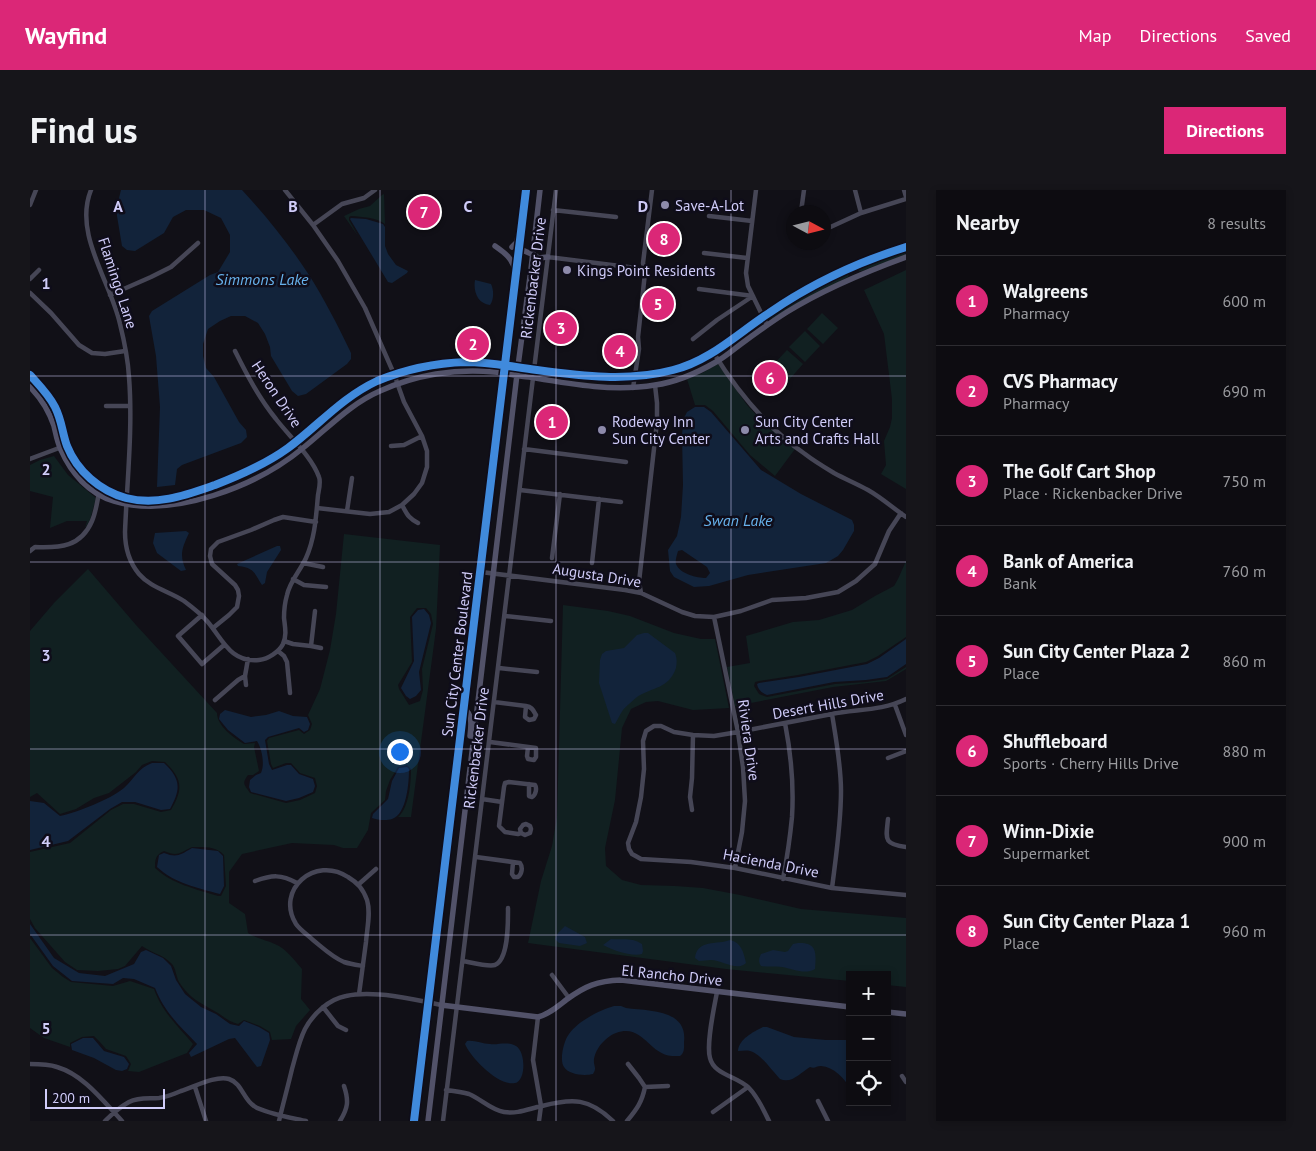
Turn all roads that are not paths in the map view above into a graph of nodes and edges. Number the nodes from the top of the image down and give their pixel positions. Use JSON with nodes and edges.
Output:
{"nodes":[{"id":1,"x":36,"y":190,"type":"edge"},
{"id":2,"x":91,"y":190,"type":"edge"},
{"id":3,"x":285,"y":190,"type":"edge"},
{"id":4,"x":375,"y":190,"type":"edge"},
{"id":5,"x":526,"y":190,"type":"edge"},
{"id":6,"x":540,"y":190,"type":"edge"},
{"id":7,"x":556,"y":190,"type":"edge"},
{"id":8,"x":652,"y":190,"type":"edge"},
{"id":9,"x":756,"y":190,"type":"edge"},
{"id":10,"x":804,"y":190,"type":"edge"},
{"id":11,"x":855,"y":190,"type":"edge"},
{"id":12,"x":904,"y":190,"type":"edge"},
{"id":13,"x":526,"y":197,"type":"junction"},
{"id":14,"x":906,"y":198,"type":"edge"},
{"id":15,"x":30,"y":205,"type":"edge"},
{"id":16,"x":802,"y":205,"type":"edge"},
{"id":17,"x":554,"y":210,"type":"junction"},
{"id":18,"x":861,"y":214,"type":"junction"},
{"id":19,"x":709,"y":216,"type":"dead end"},
{"id":20,"x":616,"y":217,"type":"dead end"},
{"id":21,"x":752,"y":221,"type":"junction"},
{"id":22,"x":313,"y":225,"type":"junction"},
{"id":23,"x":831,"y":227,"type":"edge"},
{"id":24,"x":198,"y":243,"type":"dead end"},
{"id":25,"x":534,"y":245,"type":"junction"},
{"id":26,"x":495,"y":246,"type":"dead end"},
{"id":27,"x":512,"y":247,"type":"dead end"},
{"id":28,"x":906,"y":247,"type":"edge"},
{"id":29,"x":520,"y":248,"type":"junction"},
{"id":30,"x":704,"y":253,"type":"dead end"},
{"id":31,"x":532,"y":255,"type":"junction"},
{"id":32,"x":544,"y":257,"type":"junction"},
{"id":33,"x":906,"y":257,"type":"edge"},
{"id":34,"x":748,"y":258,"type":"junction"},
{"id":35,"x":644,"y":268,"type":"junction"},
{"id":36,"x":531,"y":269,"type":"junction"},
{"id":37,"x":39,"y":270,"type":"dead end"},
{"id":38,"x":30,"y":279,"type":"edge"},
{"id":39,"x":516,"y":281,"type":"junction"},
{"id":40,"x":699,"y":289,"type":"dead end"},
{"id":41,"x":30,"y":293,"type":"edge"},
{"id":42,"x":110,"y":295,"type":"junction"},
{"id":43,"x":753,"y":296,"type":"junction"},
{"id":44,"x":762,"y":317,"type":"junction"},
{"id":45,"x":767,"y":325,"type":"junction"},
{"id":46,"x":693,"y":339,"type":"dead end"},
{"id":47,"x":125,"y":351,"type":"junction"},
{"id":48,"x":235,"y":351,"type":"dead end"},
{"id":49,"x":713,"y":352,"type":"junction"},
{"id":50,"x":718,"y":361,"type":"junction"},
{"id":51,"x":506,"y":365,"type":"junction"},
{"id":52,"x":518,"y":366,"type":"junction"},
{"id":53,"x":677,"y":369,"type":"junction"},
{"id":54,"x":534,"y":370,"type":"junction"},
{"id":55,"x":505,"y":373,"type":"junction"},
{"id":56,"x":394,"y":374,"type":"junction"},
{"id":57,"x":30,"y":375,"type":"edge"},
{"id":58,"x":516,"y":375,"type":"junction"},
{"id":59,"x":635,"y":377,"type":"junction"},
{"id":60,"x":533,"y":378,"type":"junction"},
{"id":61,"x":680,"y":380,"type":"junction"},
{"id":62,"x":397,"y":384,"type":"junction"},
{"id":63,"x":655,"y":385,"type":"junction"},
{"id":64,"x":30,"y":387,"type":"edge"},
{"id":65,"x":633,"y":388,"type":"junction"},
{"id":66,"x":340,"y":404,"type":"junction"},
{"id":67,"x":106,"y":406,"type":"dead end"},
{"id":68,"x":130,"y":406,"type":"junction"},
{"id":69,"x":346,"y":412,"type":"junction"},
{"id":70,"x":422,"y":436,"type":"junction"},
{"id":71,"x":295,"y":442,"type":"junction"},
{"id":72,"x":67,"y":445,"type":"junction"},
{"id":73,"x":391,"y":446,"type":"dead end"},
{"id":74,"x":60,"y":448,"type":"junction"},
{"id":75,"x":301,"y":449,"type":"junction"},
{"id":76,"x":524,"y":449,"type":"junction"},
{"id":77,"x":30,"y":459,"type":"edge"},
{"id":78,"x":626,"y":462,"type":"dead end"},
{"id":79,"x":261,"y":465,"type":"junction"},
{"id":80,"x":266,"y":473,"type":"junction"},
{"id":81,"x":352,"y":478,"type":"dead end"},
{"id":82,"x":221,"y":482,"type":"junction"},
{"id":83,"x":102,"y":488,"type":"junction"},
{"id":84,"x":520,"y":490,"type":"junction"},
{"id":85,"x":224,"y":492,"type":"junction"},
{"id":86,"x":99,"y":494,"type":"junction"},
{"id":87,"x":560,"y":494,"type":"junction"},
{"id":88,"x":600,"y":499,"type":"junction"},
{"id":89,"x":183,"y":500,"type":"junction"},
{"id":90,"x":126,"y":501,"type":"junction"},
{"id":91,"x":621,"y":502,"type":"dead end"},
{"id":92,"x":402,"y":505,"type":"junction"},
{"id":93,"x":317,"y":508,"type":"junction"},
{"id":94,"x":347,"y":511,"type":"junction"},
{"id":95,"x":901,"y":513,"type":"junction"},
{"id":96,"x":906,"y":517,"type":"edge"},
{"id":97,"x":316,"y":522,"type":"junction"},
{"id":98,"x":418,"y":523,"type":"dead end"},
{"id":99,"x":30,"y":551,"type":"edge"},
{"id":100,"x":552,"y":558,"type":"dead end"},
{"id":101,"x":303,"y":563,"type":"junction"},
{"id":102,"x":592,"y":563,"type":"dead end"},
{"id":103,"x":323,"y":567,"type":"dead end"},
{"id":104,"x":481,"y":572,"type":"junction"},
{"id":105,"x":493,"y":573,"type":"junction"},
{"id":106,"x":510,"y":575,"type":"junction"},
{"id":107,"x":294,"y":579,"type":"junction"},
{"id":108,"x":326,"y":587,"type":"dead end"},
{"id":109,"x":641,"y":593,"type":"junction"},
{"id":110,"x":315,"y":611,"type":"dead end"},
{"id":111,"x":202,"y":615,"type":"junction"},
{"id":112,"x":505,"y":616,"type":"junction"},
{"id":113,"x":714,"y":617,"type":"junction"},
{"id":114,"x":551,"y":621,"type":"dead end"},
{"id":115,"x":213,"y":628,"type":"junction"},
{"id":116,"x":284,"y":641,"type":"junction"},
{"id":117,"x":224,"y":645,"type":"junction"},
{"id":118,"x":311,"y":646,"type":"junction"},
{"id":119,"x":320,"y":648,"type":"dead end"},
{"id":120,"x":278,"y":651,"type":"junction"},
{"id":121,"x":248,"y":659,"type":"junction"},
{"id":122,"x":499,"y":668,"type":"junction"},
{"id":123,"x":538,"y":672,"type":"dead end"},
{"id":124,"x":245,"y":676,"type":"junction"},
{"id":125,"x":246,"y":685,"type":"dead end"},
{"id":126,"x":290,"y":693,"type":"dead end"},
{"id":127,"x":906,"y":699,"type":"edge"},
{"id":128,"x":215,"y":700,"type":"dead end"},
{"id":129,"x":494,"y":702,"type":"junction"},
{"id":130,"x":895,"y":705,"type":"junction"},
{"id":131,"x":526,"y":706,"type":"dead end"},
{"id":132,"x":464,"y":709,"type":"junction"},
{"id":133,"x":832,"y":714,"type":"junction"},
{"id":134,"x":785,"y":723,"type":"junction"},
{"id":135,"x":738,"y":732,"type":"junction"},
{"id":136,"x":693,"y":735,"type":"junction"},
{"id":137,"x":906,"y":735,"type":"edge"},
{"id":138,"x":490,"y":742,"type":"junction"},
{"id":139,"x":528,"y":747,"type":"dead end"},
{"id":140,"x":906,"y":751,"type":"edge"},
{"id":141,"x":888,"y":758,"type":"dead end"},
{"id":142,"x":470,"y":772,"type":"junction"},
{"id":143,"x":529,"y":784,"type":"dead end"},
{"id":144,"x":482,"y":799,"type":"junction"},
{"id":145,"x":502,"y":802,"type":"junction"},
{"id":146,"x":692,"y":810,"type":"dead end"},
{"id":147,"x":888,"y":819,"type":"dead end"},
{"id":148,"x":521,"y":832,"type":"dead end"},
{"id":149,"x":906,"y":847,"type":"edge"},
{"id":150,"x":632,"y":854,"type":"joint"},
{"id":151,"x":476,"y":857,"type":"junction"},
{"id":152,"x":513,"y":862,"type":"dead end"},
{"id":153,"x":735,"y":868,"type":"junction"},
{"id":154,"x":376,"y":869,"type":"dead end"},
{"id":155,"x":783,"y":879,"type":"junction"},
{"id":156,"x":255,"y":881,"type":"dead end"},
{"id":157,"x":297,"y":883,"type":"junction"},
{"id":158,"x":359,"y":884,"type":"junction"},
{"id":159,"x":832,"y":888,"type":"junction"},
{"id":160,"x":906,"y":894,"type":"edge"},
{"id":161,"x":508,"y":908,"type":"dead end"},
{"id":162,"x":463,"y":961,"type":"junction"},
{"id":163,"x":362,"y":966,"type":"junction"},
{"id":164,"x":552,"y":975,"type":"dead end"},
{"id":165,"x":716,"y":992,"type":"junction"},
{"id":166,"x":359,"y":994,"type":"junction"},
{"id":167,"x":569,"y":998,"type":"junction"},
{"id":168,"x":428,"y":1002,"type":"junction"},
{"id":169,"x":441,"y":1005,"type":"junction"},
{"id":170,"x":846,"y":1007,"type":"edge"},
{"id":171,"x":323,"y":1008,"type":"junction"},
{"id":172,"x":457,"y":1008,"type":"junction"},
{"id":173,"x":891,"y":1012,"type":"edge"},
{"id":174,"x":906,"y":1014,"type":"edge"},
{"id":175,"x":538,"y":1017,"type":"junction"},
{"id":176,"x":346,"y":1030,"type":"dead end"},
{"id":177,"x":30,"y":1064,"type":"edge"},
{"id":178,"x":628,"y":1064,"type":"dead end"},
{"id":179,"x":902,"y":1076,"type":"dead end"},
{"id":180,"x":906,"y":1082,"type":"edge"},
{"id":181,"x":344,"y":1086,"type":"dead end"},
{"id":182,"x":668,"y":1086,"type":"dead end"},
{"id":183,"x":748,"y":1086,"type":"junction"},
{"id":184,"x":195,"y":1087,"type":"junction"},
{"id":185,"x":645,"y":1087,"type":"junction"},
{"id":186,"x":446,"y":1090,"type":"junction"},
{"id":187,"x":818,"y":1101,"type":"dead end"},
{"id":188,"x":541,"y":1106,"type":"junction"},
{"id":189,"x":114,"y":1112,"type":"junction"},
{"id":190,"x":713,"y":1112,"type":"dead end"},
{"id":191,"x":280,"y":1115,"type":"junction"},
{"id":192,"x":105,"y":1121,"type":"edge"},
{"id":193,"x":122,"y":1121,"type":"edge"},
{"id":194,"x":206,"y":1121,"type":"edge"},
{"id":195,"x":279,"y":1121,"type":"edge"},
{"id":196,"x":306,"y":1121,"type":"edge"},
{"id":197,"x":340,"y":1121,"type":"edge"},
{"id":198,"x":414,"y":1121,"type":"edge"},
{"id":199,"x":428,"y":1121,"type":"edge"},
{"id":200,"x":443,"y":1121,"type":"edge"},
{"id":201,"x":539,"y":1121,"type":"edge"},
{"id":202,"x":613,"y":1121,"type":"edge"},
{"id":203,"x":627,"y":1121,"type":"edge"},
{"id":204,"x":769,"y":1121,"type":"edge"},
{"id":205,"x":828,"y":1121,"type":"edge"}],
"edges":[{"from":1,"to":15,"type":"street"},
{"from":2,"to":42,"type":"street","name":"Flamingo Lane"},
{"from":3,"to":22,"type":"street"},
{"from":4,"to":22,"type":"street"},
{"from":5,"to":13,"type":"street","name":"Sun City Center Boulevard"},
{"from":6,"to":25,"type":"street","name":"Sun City Center Boulevard"},
{"from":7,"to":17,"type":"street","name":"Rickenbacker Drive"},
{"from":8,"to":35,"type":"street"},
{"from":9,"to":21,"type":"street"},
{"from":10,"to":16,"type":"street"},
{"from":11,"to":18,"type":"street"},
{"from":12,"to":14,"type":"street"},
{"from":13,"to":27,"type":"street"},
{"from":13,"to":29,"type":"street","name":"Sun City Center Boulevard"},
{"from":14,"to":18,"type":"street"},
{"from":17,"to":20,"type":"street"},
{"from":17,"to":32,"type":"street","name":"Rickenbacker Drive"},
{"from":18,"to":23,"type":"street"},
{"from":19,"to":21,"type":"street"},
{"from":21,"to":34,"type":"street"},
{"from":22,"to":56,"type":"street"},
{"from":24,"to":42,"type":"street"},
{"from":25,"to":31,"type":"street","name":"Sun City Center Boulevard"},
{"from":25,"to":32,"type":"street"},
{"from":26,"to":39,"type":"street"},
{"from":28,"to":44,"type":"street"},
{"from":29,"to":31,"type":"street"},
{"from":29,"to":39,"type":"street","name":"Sun City Center Boulevard"},
{"from":30,"to":34,"type":"street"},
{"from":31,"to":32,"type":"street"},
{"from":31,"to":36,"type":"street","name":"Sun City Center Boulevard"},
{"from":32,"to":35,"type":"street"},
{"from":32,"to":36,"type":"street"},
{"from":32,"to":54,"type":"street","name":"Rickenbacker Drive"},
{"from":33,"to":45,"type":"street"},
{"from":34,"to":43,"type":"street"},
{"from":35,"to":59,"type":"street"},
{"from":36,"to":52,"type":"street","name":"Sun City Center Boulevard"},
{"from":37,"to":38,"type":"street"},
{"from":39,"to":51,"type":"street","name":"Sun City Center Boulevard"},
{"from":40,"to":43,"type":"street"},
{"from":41,"to":47,"type":"street"},
{"from":42,"to":47,"type":"street","name":"Flamingo Lane"},
{"from":43,"to":44,"type":"street"},
{"from":43,"to":46,"type":"street"},
{"from":44,"to":45,"type":"street"},
{"from":44,"to":49,"type":"street"},
{"from":45,"to":50,"type":"street"},
{"from":47,"to":68,"type":"street","name":"Flamingo Lane"},
{"from":48,"to":71,"type":"street","name":"Heron Drive"},
{"from":49,"to":50,"type":"street"},
{"from":49,"to":53,"type":"street"},
{"from":50,"to":61,"type":"street"},
{"from":50,"to":95,"type":"street"},
{"from":51,"to":52,"type":"street"},
{"from":51,"to":55,"type":"street","name":"Sun City Center Boulevard"},
{"from":51,"to":56,"type":"street"},
{"from":52,"to":54,"type":"street"},
{"from":52,"to":58,"type":"street","name":"Sun City Center Boulevard"},
{"from":53,"to":59,"type":"street"},
{"from":53,"to":61,"type":"street"},
{"from":54,"to":59,"type":"street"},
{"from":55,"to":58,"type":"street"},
{"from":55,"to":62,"type":"street"},
{"from":55,"to":104,"type":"street","name":"Sun City Center Boulevard"},
{"from":56,"to":62,"type":"street"},
{"from":56,"to":66,"type":"street"},
{"from":57,"to":72,"type":"street"},
{"from":58,"to":60,"type":"street"},
{"from":58,"to":105,"type":"street","name":"Sun City Center Boulevard"},
{"from":59,"to":65,"type":"street"},
{"from":60,"to":65,"type":"street"},
{"from":60,"to":76,"type":"street","name":"Rickenbacker Drive"},
{"from":61,"to":63,"type":"street"},
{"from":62,"to":69,"type":"street"},
{"from":62,"to":70,"type":"street"},
{"from":63,"to":65,"type":"street"},
{"from":63,"to":109,"type":"street"},
{"from":64,"to":74,"type":"street"},
{"from":66,"to":69,"type":"street"},
{"from":66,"to":71,"type":"street"},
{"from":67,"to":68,"type":"street"},
{"from":68,"to":90,"type":"street","name":"Flamingo Lane"},
{"from":69,"to":75,"type":"street"},
{"from":70,"to":73,"type":"street"},
{"from":70,"to":92,"type":"street"},
{"from":71,"to":75,"type":"street","name":"Heron Drive"},
{"from":71,"to":79,"type":"street"},
{"from":72,"to":74,"type":"street"},
{"from":72,"to":83,"type":"street"},
{"from":74,"to":77,"type":"street"},
{"from":74,"to":86,"type":"street"},
{"from":75,"to":80,"type":"street"},
{"from":75,"to":93,"type":"street","name":"Heron Drive"},
{"from":76,"to":78,"type":"street"},
{"from":76,"to":84,"type":"street","name":"Rickenbacker Drive"},
{"from":79,"to":80,"type":"street"},
{"from":79,"to":82,"type":"street"},
{"from":80,"to":85,"type":"street"},
{"from":81,"to":94,"type":"street"},
{"from":82,"to":85,"type":"street"},
{"from":82,"to":89,"type":"street"},
{"from":83,"to":86,"type":"street"},
{"from":83,"to":90,"type":"street"},
{"from":84,"to":87,"type":"street"},
{"from":84,"to":106,"type":"street","name":"Rickenbacker Drive"},
{"from":85,"to":89,"type":"street"},
{"from":86,"to":90,"type":"street"},
{"from":86,"to":99,"type":"street"},
{"from":87,"to":88,"type":"street"},
{"from":87,"to":100,"type":"street"},
{"from":88,"to":91,"type":"street"},
{"from":88,"to":102,"type":"street"},
{"from":89,"to":90,"type":"street"},
{"from":90,"to":111,"type":"street","name":"Flamingo Lane"},
{"from":92,"to":94,"type":"street"},
{"from":92,"to":98,"type":"street"},
{"from":93,"to":94,"type":"street"},
{"from":93,"to":97,"type":"street","name":"Heron Drive"},
{"from":95,"to":96,"type":"street"},
{"from":95,"to":113,"type":"street","name":"Augusta Drive"},
{"from":97,"to":101,"type":"street","name":"Heron Drive"},
{"from":97,"to":115,"type":"street"},
{"from":101,"to":103,"type":"street"},
{"from":101,"to":107,"type":"street","name":"Heron Drive"},
{"from":104,"to":105,"type":"street","name":"Augusta Drive"},
{"from":104,"to":132,"type":"street","name":"Sun City Center Boulevard"},
{"from":105,"to":106,"type":"street","name":"Augusta Drive"},
{"from":105,"to":142,"type":"street","name":"Sun City Center Boulevard"},
{"from":106,"to":109,"type":"street","name":"Augusta Drive"},
{"from":106,"to":112,"type":"street","name":"Rickenbacker Drive"},
{"from":107,"to":108,"type":"street"},
{"from":107,"to":116,"type":"street","name":"Heron Drive"},
{"from":109,"to":113,"type":"street","name":"Augusta Drive"},
{"from":110,"to":118,"type":"street"},
{"from":111,"to":115,"type":"street","name":"Flamingo Lane"},
{"from":111,"to":117,"type":"street"},
{"from":112,"to":114,"type":"street"},
{"from":112,"to":122,"type":"street","name":"Rickenbacker Drive"},
{"from":113,"to":135,"type":"street","name":"Riviera Drive"},
{"from":115,"to":117,"type":"street","name":"Flamingo Lane"},
{"from":116,"to":118,"type":"street"},
{"from":116,"to":120,"type":"street"},
{"from":117,"to":121,"type":"street"},
{"from":118,"to":119,"type":"street"},
{"from":120,"to":121,"type":"street"},
{"from":120,"to":126,"type":"street"},
{"from":121,"to":124,"type":"street"},
{"from":122,"to":123,"type":"street"},
{"from":122,"to":129,"type":"street","name":"Rickenbacker Drive"},
{"from":124,"to":125,"type":"street"},
{"from":124,"to":128,"type":"street"},
{"from":127,"to":130,"type":"street","name":"Desert Hills Drive"},
{"from":129,"to":131,"type":"street"},
{"from":129,"to":138,"type":"street","name":"Rickenbacker Drive"},
{"from":130,"to":133,"type":"street","name":"Desert Hills Drive"},
{"from":130,"to":137,"type":"street"},
{"from":132,"to":142,"type":"street"},
{"from":132,"to":168,"type":"street","name":"Sun City Center Boulevard"},
{"from":133,"to":134,"type":"street","name":"Desert Hills Drive"},
{"from":133,"to":159,"type":"street"},
{"from":134,"to":135,"type":"street","name":"Desert Hills Drive"},
{"from":134,"to":155,"type":"street"},
{"from":135,"to":136,"type":"street","name":"Desert Hills Drive"},
{"from":135,"to":153,"type":"street","name":"Riviera Drive"},
{"from":136,"to":146,"type":"street"},
{"from":136,"to":150,"type":"street","name":"Desert Hills Drive"},
{"from":138,"to":139,"type":"street"},
{"from":138,"to":144,"type":"street","name":"Rickenbacker Drive"},
{"from":140,"to":141,"type":"street"},
{"from":142,"to":169,"type":"street","name":"Sun City Center Boulevard"},
{"from":143,"to":145,"type":"street"},
{"from":144,"to":145,"type":"street"},
{"from":144,"to":151,"type":"street","name":"Rickenbacker Drive"},
{"from":145,"to":148,"type":"street"},
{"from":147,"to":149,"type":"street"},
{"from":150,"to":153,"type":"street","name":"Hacienda Drive"},
{"from":151,"to":152,"type":"street"},
{"from":151,"to":162,"type":"street","name":"Rickenbacker Drive"},
{"from":153,"to":155,"type":"street","name":"Hacienda Drive"},
{"from":154,"to":158,"type":"street"},
{"from":155,"to":159,"type":"street","name":"Hacienda Drive"},
{"from":156,"to":157,"type":"street"},
{"from":157,"to":158,"type":"street"},
{"from":157,"to":163,"type":"street"},
{"from":158,"to":163,"type":"street"},
{"from":159,"to":160,"type":"street","name":"Hacienda Drive"},
{"from":161,"to":162,"type":"street"},
{"from":162,"to":172,"type":"street","name":"Rickenbacker Drive"},
{"from":163,"to":166,"type":"street"},
{"from":164,"to":167,"type":"street"},
{"from":165,"to":167,"type":"street","name":"El Rancho Drive"},
{"from":165,"to":170,"type":"street","name":"El Rancho Drive"},
{"from":165,"to":183,"type":"street"},
{"from":166,"to":168,"type":"street"},
{"from":166,"to":171,"type":"street"},
{"from":167,"to":175,"type":"street","name":"El Rancho Drive"},
{"from":168,"to":169,"type":"street"},
{"from":168,"to":198,"type":"street","name":"Sun City Center Boulevard"},
{"from":169,"to":172,"type":"street"},
{"from":169,"to":199,"type":"street","name":"Sun City Center Boulevard"},
{"from":171,"to":176,"type":"street"},
{"from":171,"to":191,"type":"street"},
{"from":172,"to":175,"type":"street"},
{"from":172,"to":186,"type":"street","name":"Rickenbacker Drive"},
{"from":173,"to":174,"type":"street"},
{"from":175,"to":188,"type":"street"},
{"from":177,"to":189,"type":"street"},
{"from":178,"to":185,"type":"street"},
{"from":179,"to":180,"type":"street"},
{"from":181,"to":197,"type":"street"},
{"from":182,"to":185,"type":"street"},
{"from":183,"to":190,"type":"street"},
{"from":183,"to":204,"type":"street"},
{"from":184,"to":189,"type":"street"},
{"from":184,"to":191,"type":"street"},
{"from":184,"to":194,"type":"street"},
{"from":185,"to":203,"type":"street"},
{"from":186,"to":188,"type":"street"},
{"from":186,"to":200,"type":"street","name":"Rickenbacker Drive"},
{"from":187,"to":205,"type":"street"},
{"from":188,"to":201,"type":"street"},
{"from":188,"to":202,"type":"street"},
{"from":189,"to":192,"type":"street"},
{"from":189,"to":193,"type":"street"},
{"from":191,"to":195,"type":"street"},
{"from":191,"to":196,"type":"street"}]}
